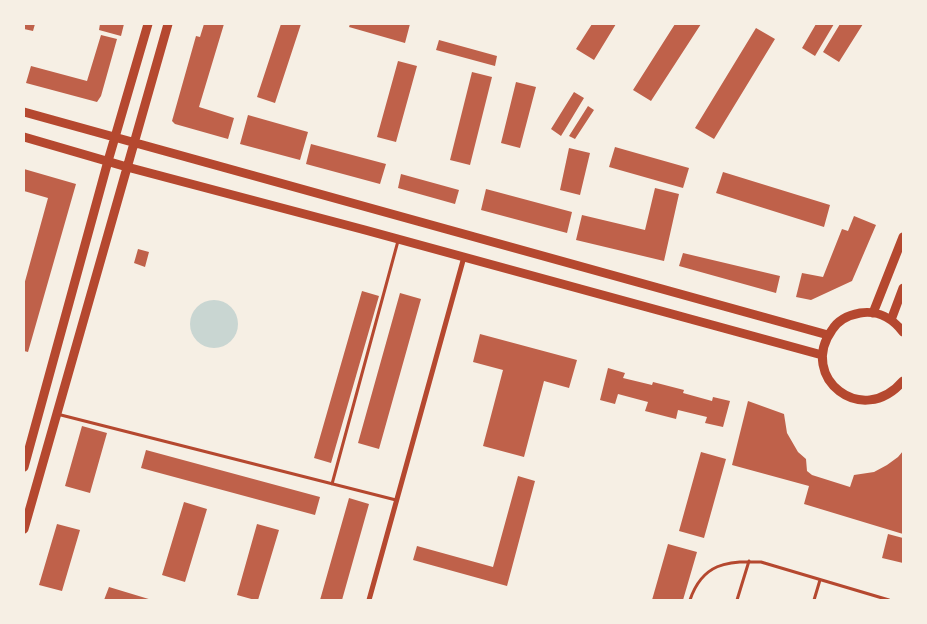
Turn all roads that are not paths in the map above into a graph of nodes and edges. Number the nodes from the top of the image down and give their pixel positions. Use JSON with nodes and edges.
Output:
{"nodes":[{"id":1,"x":148,"y":24,"type":"edge"},
{"id":2,"x":168,"y":24,"type":"edge"},
{"id":3,"x":24,"y":112,"type":"edge"},
{"id":4,"x":24,"y":137,"type":"edge"},
{"id":5,"x":115,"y":138,"type":"junction"},
{"id":6,"x":134,"y":143,"type":"junction"},
{"id":7,"x":108,"y":161,"type":"junction"},
{"id":8,"x":127,"y":167,"type":"junction"},
{"id":9,"x":903,"y":238,"type":"edge"},
{"id":10,"x":398,"y":239,"type":"junction"},
{"id":11,"x":464,"y":257,"type":"junction"},
{"id":12,"x":903,"y":288,"type":"edge"},
{"id":13,"x":873,"y":313,"type":"junction"},
{"id":14,"x":891,"y":320,"type":"junction"},
{"id":15,"x":903,"y":332,"type":"edge"},
{"id":16,"x":828,"y":335,"type":"junction"},
{"id":17,"x":822,"y":355,"type":"junction"},
{"id":18,"x":903,"y":381,"type":"edge"},
{"id":19,"x":56,"y":414,"type":"junction"},
{"id":20,"x":24,"y":467,"type":"edge"},
{"id":21,"x":332,"y":484,"type":"junction"},
{"id":22,"x":396,"y":500,"type":"junction"},
{"id":23,"x":24,"y":528,"type":"edge"},
{"id":24,"x":749,"y":561,"type":"junction"},
{"id":25,"x":820,"y":580,"type":"junction"},
{"id":26,"x":369,"y":600,"type":"edge"},
{"id":27,"x":690,"y":600,"type":"edge"},
{"id":28,"x":737,"y":600,"type":"edge"},
{"id":29,"x":814,"y":600,"type":"edge"},
{"id":30,"x":889,"y":600,"type":"edge"}],
"edges":[{"from":1,"to":5,"type":"main road"},
{"from":2,"to":6,"type":"main road"},
{"from":3,"to":5,"type":"main road"},
{"from":4,"to":7,"type":"main road"},
{"from":5,"to":6,"type":"main road"},
{"from":5,"to":7,"type":"main road"},
{"from":6,"to":8,"type":"main road"},
{"from":6,"to":16,"type":"main road"},
{"from":7,"to":8,"type":"main road"},
{"from":7,"to":20,"type":"main road"},
{"from":8,"to":10,"type":"main road"},
{"from":8,"to":19,"type":"main road"},
{"from":9,"to":13,"type":"main road"},
{"from":10,"to":11,"type":"main road"},
{"from":10,"to":21,"type":"lane"},
{"from":11,"to":17,"type":"main road"},
{"from":11,"to":22,"type":"street"},
{"from":12,"to":14,"type":"main road"},
{"from":13,"to":14,"type":"main road"},
{"from":13,"to":16,"type":"main road"},
{"from":14,"to":15,"type":"main road"},
{"from":16,"to":17,"type":"main road"},
{"from":17,"to":18,"type":"main road"},
{"from":19,"to":21,"type":"lane"},
{"from":19,"to":23,"type":"main road"},
{"from":21,"to":22,"type":"lane"},
{"from":22,"to":26,"type":"street"},
{"from":24,"to":25,"type":"lane"},
{"from":24,"to":27,"type":"lane"},
{"from":24,"to":28,"type":"lane"},
{"from":25,"to":29,"type":"lane"},
{"from":25,"to":30,"type":"lane"}]}
